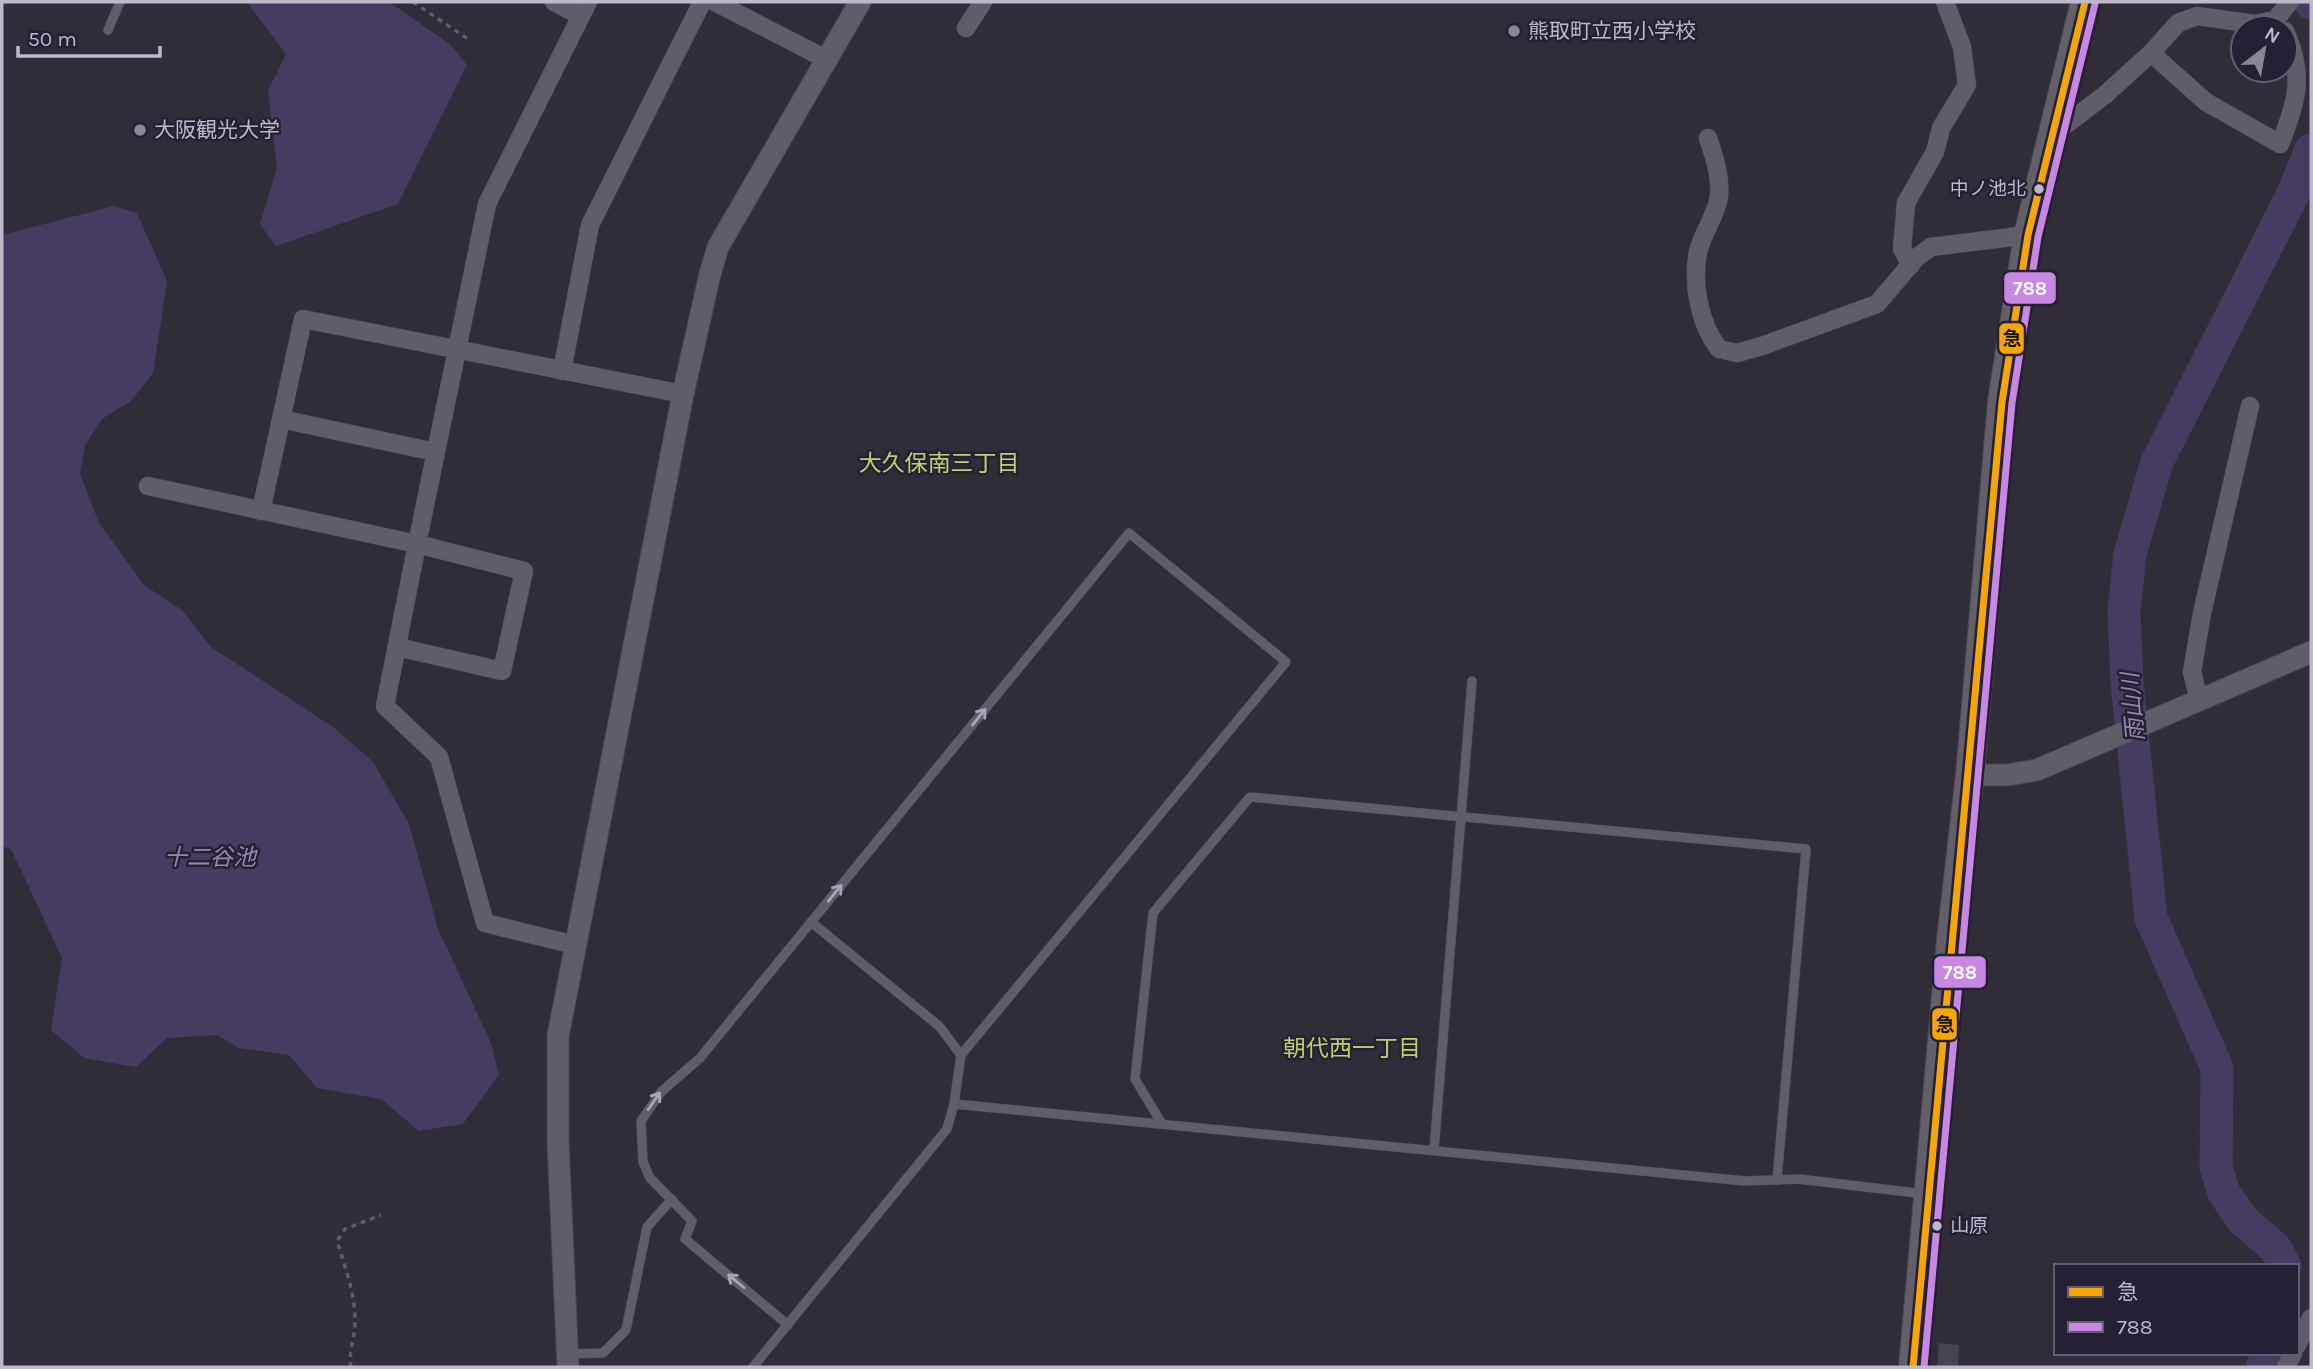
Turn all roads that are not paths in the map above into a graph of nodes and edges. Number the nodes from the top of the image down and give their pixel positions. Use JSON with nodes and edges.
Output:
{"nodes":[{"id":1,"x":120,"y":2,"type":"edge"},
{"id":2,"x":554,"y":2,"type":"edge"},
{"id":3,"x":702,"y":2,"type":"edge"},
{"id":4,"x":715,"y":2,"type":"edge"},
{"id":5,"x":860,"y":2,"type":"edge"},
{"id":6,"x":983,"y":2,"type":"edge"},
{"id":7,"x":1945,"y":2,"type":"edge"},
{"id":8,"x":2085,"y":2,"type":"edge"},
{"id":9,"x":584,"y":9,"type":"edge"},
{"id":10,"x":2229,"y":20,"type":"edge"},
{"id":11,"x":966,"y":27,"type":"dead end"},
{"id":12,"x":108,"y":30,"type":"dead end"},
{"id":13,"x":2151,"y":53,"type":"junction"},
{"id":14,"x":826,"y":59,"type":"junction"},
{"id":15,"x":2297,"y":84,"type":"edge"},
{"id":16,"x":2050,"y":137,"type":"junction"},
{"id":17,"x":1708,"y":138,"type":"dead end"},
{"id":18,"x":2028,"y":235,"type":"junction"},
{"id":19,"x":1910,"y":265,"type":"junction"},
{"id":20,"x":456,"y":349,"type":"junction"},
{"id":21,"x":562,"y":371,"type":"junction"},
{"id":22,"x":683,"y":394,"type":"junction"},
{"id":23,"x":2250,"y":406,"type":"dead end"},
{"id":24,"x":281,"y":419,"type":"junction"},
{"id":25,"x":435,"y":452,"type":"junction"},
{"id":26,"x":148,"y":486,"type":"dead end"},
{"id":27,"x":261,"y":511,"type":"junction"},
{"id":28,"x":417,"y":544,"type":"junction"},
{"id":29,"x":397,"y":647,"type":"junction"},
{"id":30,"x":2311,"y":652,"type":"edge"},
{"id":31,"x":1472,"y":681,"type":"dead end"},
{"id":32,"x":2199,"y":700,"type":"junction"},
{"id":33,"x":1970,"y":775,"type":"junction"},
{"id":34,"x":1462,"y":816,"type":"junction"},
{"id":35,"x":811,"y":922,"type":"junction"},
{"id":36,"x":576,"y":945,"type":"junction"},
{"id":37,"x":961,"y":1055,"type":"junction"},
{"id":38,"x":954,"y":1104,"type":"junction"},
{"id":39,"x":1162,"y":1124,"type":"junction"},
{"id":40,"x":1434,"y":1150,"type":"junction"},
{"id":41,"x":1777,"y":1180,"type":"junction"},
{"id":42,"x":1927,"y":1194,"type":"junction"},
{"id":43,"x":672,"y":1199,"type":"junction"},
{"id":44,"x":2311,"y":1318,"type":"edge"},
{"id":45,"x":788,"y":1325,"type":"junction"},
{"id":46,"x":2299,"y":1341,"type":"edge"},
{"id":47,"x":568,"y":1361,"type":"edge"},
{"id":48,"x":753,"y":1367,"type":"edge"},
{"id":49,"x":1913,"y":1367,"type":"edge"}],
"edges":[{"from":1,"to":12,"type":"lane"},
{"from":2,"to":9,"type":"street"},
{"from":3,"to":21,"type":"street"},
{"from":4,"to":14,"type":"street"},
{"from":5,"to":14,"type":"street"},
{"from":6,"to":11,"type":"street"},
{"from":7,"to":19,"type":"street"},
{"from":8,"to":16,"type":"main road"},
{"from":9,"to":20,"type":"street"},
{"from":10,"to":13,"type":"street"},
{"from":13,"to":15,"type":"street"},
{"from":13,"to":16,"type":"street"},
{"from":14,"to":22,"type":"street"},
{"from":16,"to":18,"type":"main road"},
{"from":17,"to":19,"type":"street"},
{"from":18,"to":19,"type":"street"},
{"from":18,"to":33,"type":"main road"},
{"from":20,"to":21,"type":"street"},
{"from":20,"to":24,"type":"street"},
{"from":20,"to":25,"type":"street"},
{"from":21,"to":22,"type":"street"},
{"from":22,"to":36,"type":"street"},
{"from":23,"to":32,"type":"street"},
{"from":24,"to":25,"type":"street"},
{"from":24,"to":27,"type":"street"},
{"from":25,"to":28,"type":"street"},
{"from":26,"to":27,"type":"street"},
{"from":27,"to":28,"type":"street"},
{"from":28,"to":29,"type":"street"},
{"from":28,"to":29,"type":"street"},
{"from":29,"to":36,"type":"street"},
{"from":30,"to":32,"type":"street"},
{"from":31,"to":34,"type":"lane"},
{"from":32,"to":33,"type":"street"},
{"from":33,"to":42,"type":"main road"},
{"from":34,"to":39,"type":"lane"},
{"from":34,"to":40,"type":"lane"},
{"from":34,"to":41,"type":"lane"},
{"from":35,"to":37,"type":"lane"},
{"from":35,"to":37,"type":"lane","one_way":true},
{"from":43,"to":35,"type":"lane","one_way":true},
{"from":36,"to":47,"type":"street"},
{"from":37,"to":38,"type":"lane"},
{"from":38,"to":39,"type":"lane"},
{"from":38,"to":45,"type":"lane"},
{"from":39,"to":40,"type":"lane"},
{"from":40,"to":41,"type":"lane"},
{"from":41,"to":42,"type":"lane"},
{"from":42,"to":49,"type":"main road"},
{"from":45,"to":43,"type":"lane","one_way":true},
{"from":43,"to":47,"type":"lane"},
{"from":44,"to":46,"type":"street"},
{"from":45,"to":48,"type":"lane"}]}
